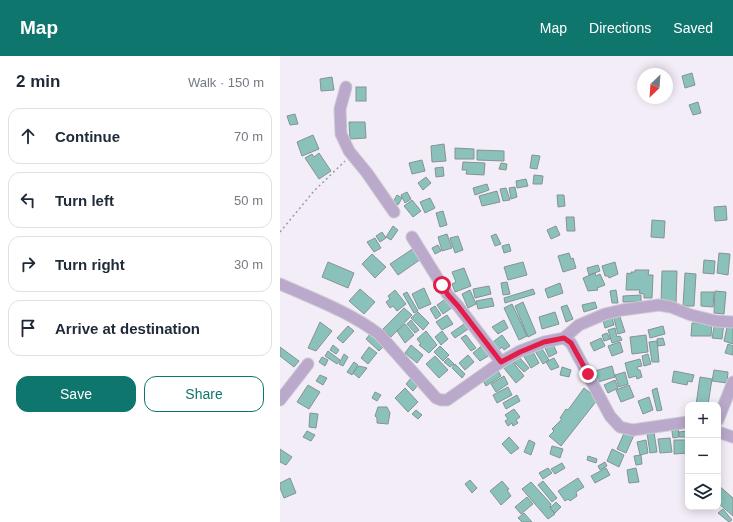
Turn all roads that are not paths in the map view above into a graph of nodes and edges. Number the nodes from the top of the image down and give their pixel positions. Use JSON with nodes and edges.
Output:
{"nodes":[{"id":1,"x":346,"y":87,"type":"dead end"},
{"id":2,"x":394,"y":212,"type":"dead end"},
{"id":3,"x":412,"y":237,"type":"dead end"},
{"id":4,"x":280,"y":284,"type":"edge"},
{"id":5,"x":733,"y":322,"type":"edge"},
{"id":6,"x":564,"y":338,"type":"junction"},
{"id":7,"x":501,"y":362,"type":"junction"},
{"id":8,"x":308,"y":364,"type":"dead end"},
{"id":9,"x":733,"y":382,"type":"edge"},
{"id":10,"x":280,"y":400,"type":"edge"},
{"id":11,"x":721,"y":412,"type":"edge"},
{"id":12,"x":685,"y":422,"type":"edge"},
{"id":13,"x":721,"y":433,"type":"edge"},
{"id":14,"x":733,"y":437,"type":"edge"}],
"edges":[{"from":1,"to":2,"type":"street"},
{"from":3,"to":7,"type":"street"},
{"from":4,"to":7,"type":"street"},
{"from":5,"to":6,"type":"street"},
{"from":6,"to":7,"type":"street"},
{"from":6,"to":12,"type":"street"},
{"from":8,"to":10,"type":"street"},
{"from":9,"to":11,"type":"street"},
{"from":13,"to":14,"type":"street"}]}
